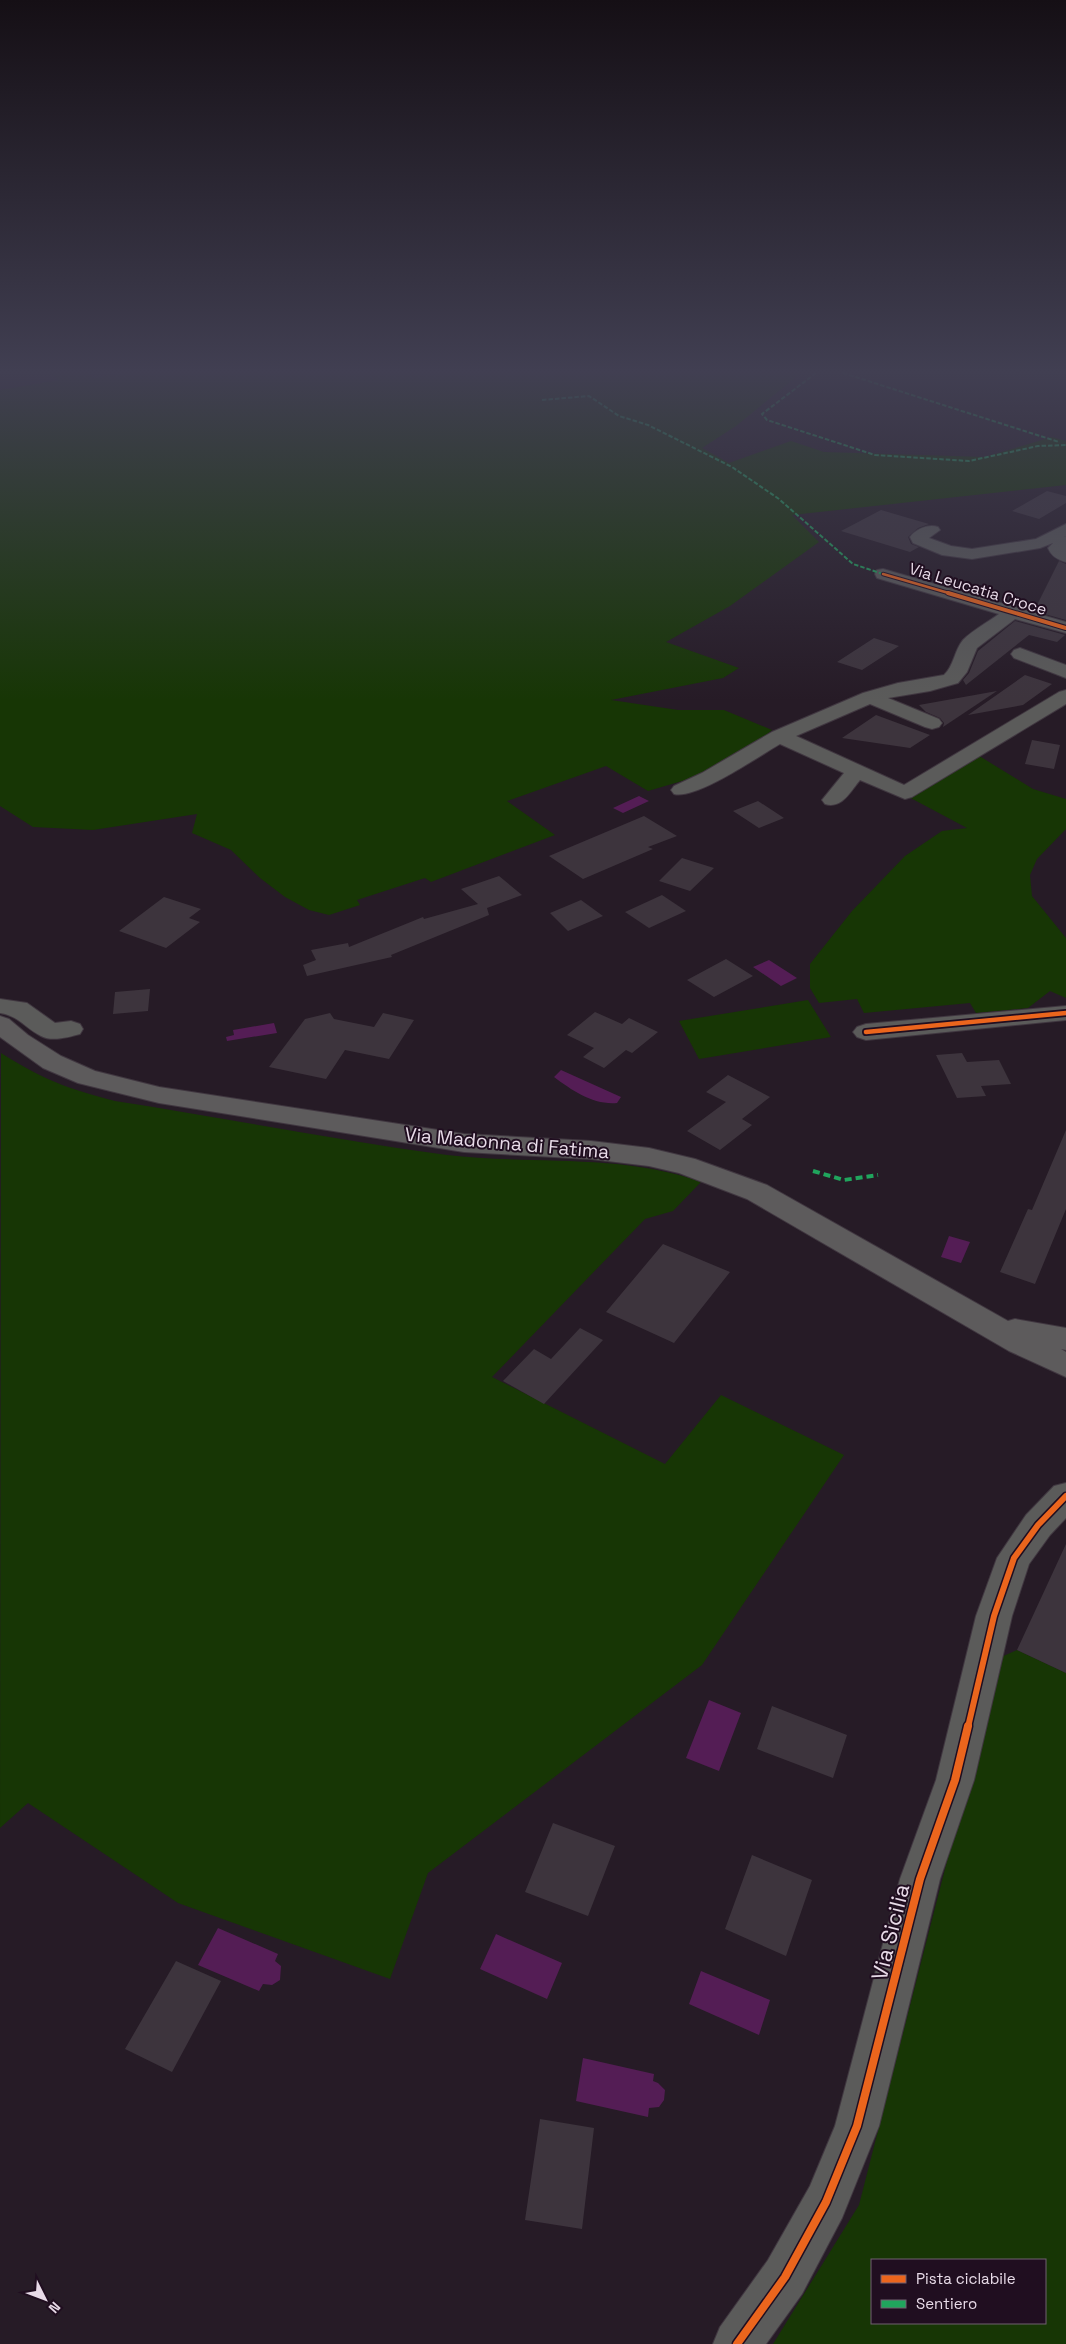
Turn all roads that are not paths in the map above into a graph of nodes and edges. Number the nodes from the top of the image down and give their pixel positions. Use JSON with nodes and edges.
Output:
{"nodes":[{"id":1,"x":1066,"y":529,"type":"edge"},
{"id":2,"x":932,"y":530,"type":"dead end"},
{"id":3,"x":1066,"y":541,"type":"edge"},
{"id":4,"x":1066,"y":557,"type":"edge"},
{"id":5,"x":882,"y":574,"type":"dead end"},
{"id":6,"x":1012,"y":613,"type":"junction"},
{"id":7,"x":1066,"y":628,"type":"edge"},
{"id":8,"x":1020,"y":654,"type":"dead end"},
{"id":9,"x":1066,"y":672,"type":"edge"},
{"id":10,"x":1066,"y":696,"type":"edge"},
{"id":11,"x":870,"y":697,"type":"junction"},
{"id":12,"x":932,"y":723,"type":"dead end"},
{"id":13,"x":779,"y":736,"type":"junction"},
{"id":14,"x":857,"y":771,"type":"junction"},
{"id":15,"x":682,"y":790,"type":"dead end"},
{"id":16,"x":832,"y":800,"type":"dead end"},
{"id":17,"x":0,"y":1006,"type":"edge"},
{"id":18,"x":1066,"y":1013,"type":"edge"},
{"id":19,"x":0,"y":1024,"type":"edge"},
{"id":20,"x":71,"y":1029,"type":"dead end"},
{"id":21,"x":866,"y":1032,"type":"dead end"},
{"id":22,"x":994,"y":1326,"type":"junction"},
{"id":23,"x":1066,"y":1340,"type":"edge"},
{"id":24,"x":1066,"y":1365,"type":"edge"},
{"id":25,"x":1066,"y":1496,"type":"edge"},
{"id":26,"x":738,"y":2344,"type":"edge"}],
"edges":[{"from":1,"to":2,"type":"street"},
{"from":3,"to":4,"type":"street"},
{"from":5,"to":6,"type":"street","name":"Via Leucatia Croce"},
{"from":6,"to":7,"type":"street","name":"Via Leucatia Croce"},
{"from":6,"to":11,"type":"street"},
{"from":8,"to":9,"type":"street"},
{"from":10,"to":14,"type":"street"},
{"from":11,"to":12,"type":"street"},
{"from":11,"to":13,"type":"street"},
{"from":13,"to":14,"type":"street"},
{"from":13,"to":15,"type":"street"},
{"from":14,"to":16,"type":"street"},
{"from":17,"to":20,"type":"street"},
{"from":18,"to":21,"type":"street"},
{"from":19,"to":22,"type":"main road","name":"Via Madonna di Fatima"},
{"from":22,"to":23,"type":"main road"},
{"from":22,"to":24,"type":"main road"},
{"from":25,"to":26,"type":"street","name":"Via Sicilia"}]}
